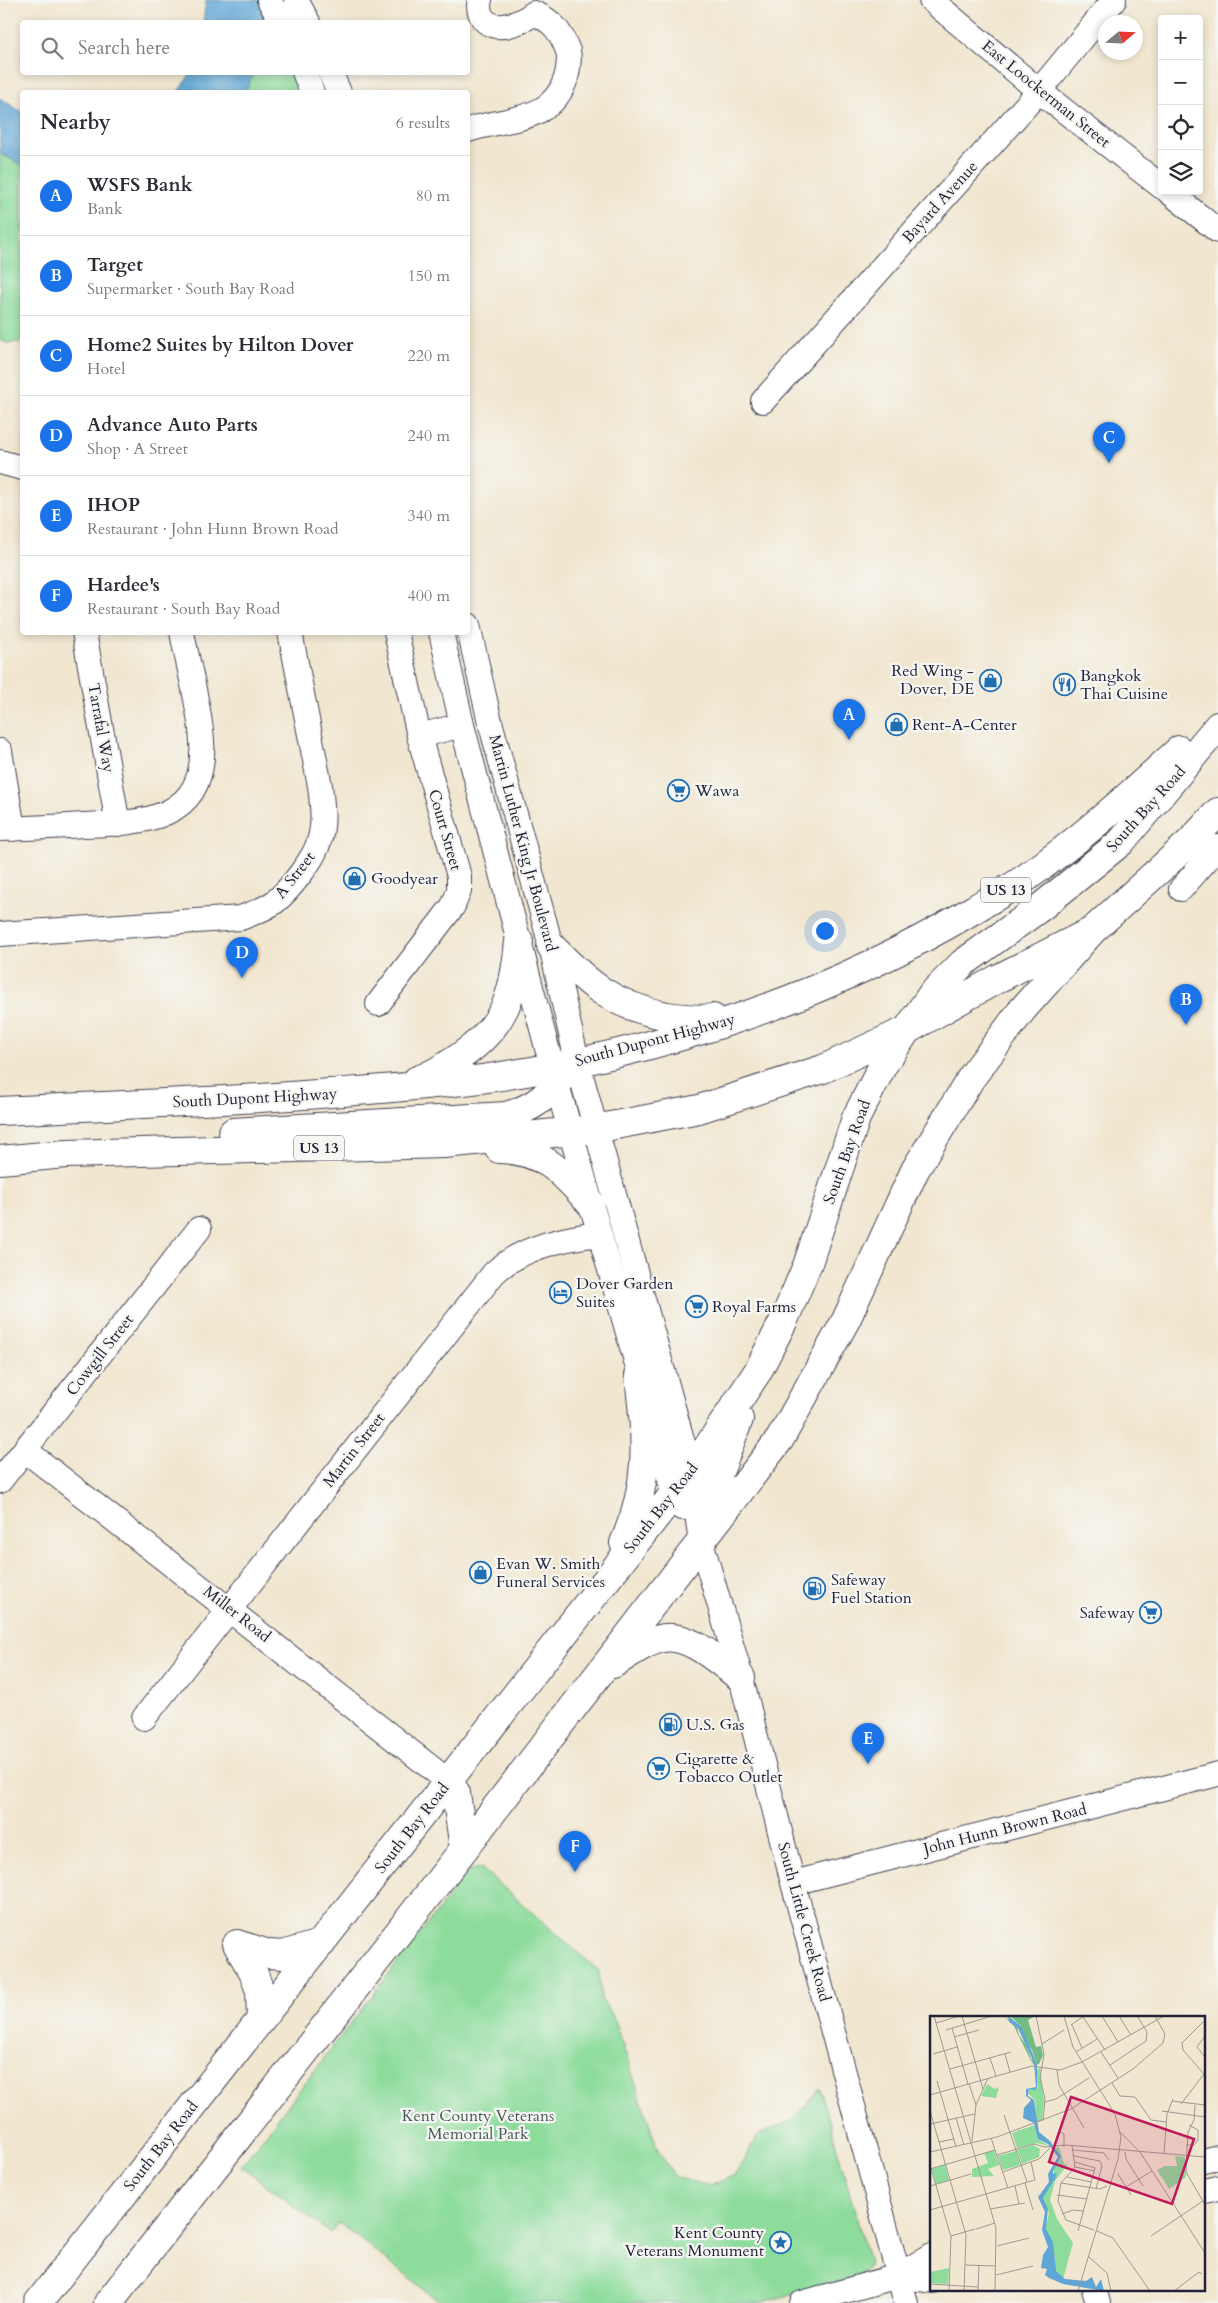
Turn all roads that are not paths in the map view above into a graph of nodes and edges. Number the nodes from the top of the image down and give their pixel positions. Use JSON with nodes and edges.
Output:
{"nodes":[{"id":1,"x":270,"y":0,"type":"edge"},
{"id":2,"x":480,"y":0,"type":"edge"},
{"id":3,"x":931,"y":0,"type":"edge"},
{"id":4,"x":1114,"y":0,"type":"edge"},
{"id":5,"x":532,"y":6,"type":"edge"},
{"id":6,"x":280,"y":20,"type":"edge"},
{"id":7,"x":305,"y":75,"type":"edge"},
{"id":8,"x":331,"y":75,"type":"edge"},
{"id":9,"x":311,"y":90,"type":"edge"},
{"id":10,"x":338,"y":90,"type":"edge"},
{"id":11,"x":1039,"y":91,"type":"junction"},
{"id":12,"x":470,"y":129,"type":"edge"},
{"id":13,"x":1158,"y":184,"type":"edge"},
{"id":14,"x":1173,"y":195,"type":"edge"},
{"id":15,"x":1218,"y":231,"type":"edge"},
{"id":16,"x":763,"y":401,"type":"dead end"},
{"id":17,"x":0,"y":462,"type":"edge"},
{"id":18,"x":20,"y":467,"type":"edge"},
{"id":19,"x":470,"y":634,"type":"edge"},
{"id":20,"x":85,"y":635,"type":"edge"},
{"id":21,"x":183,"y":635,"type":"edge"},
{"id":22,"x":291,"y":635,"type":"edge"},
{"id":23,"x":397,"y":635,"type":"edge"},
{"id":24,"x":442,"y":635,"type":"edge"},
{"id":25,"x":1218,"y":713,"type":"edge"},
{"id":26,"x":462,"y":725,"type":"junction"},
{"id":27,"x":1218,"y":726,"type":"edge"},
{"id":28,"x":419,"y":736,"type":"junction"},
{"id":29,"x":0,"y":751,"type":"edge"},
{"id":30,"x":1218,"y":812,"type":"edge"},
{"id":31,"x":118,"y":824,"type":"junction"},
{"id":32,"x":7,"y":829,"type":"edge"},
{"id":33,"x":1218,"y":847,"type":"edge"},
{"id":34,"x":1181,"y":889,"type":"dead end"},
{"id":35,"x":1092,"y":931,"type":"junction"},
{"id":36,"x":0,"y":934,"type":"edge"},
{"id":37,"x":519,"y":940,"type":"junction"},
{"id":38,"x":551,"y":946,"type":"junction"},
{"id":39,"x":378,"y":1004,"type":"dead end"},
{"id":40,"x":759,"y":1012,"type":"junction"},
{"id":41,"x":907,"y":1030,"type":"junction"},
{"id":42,"x":562,"y":1071,"type":"junction"},
{"id":43,"x":385,"y":1089,"type":"junction"},
{"id":44,"x":0,"y":1111,"type":"edge"},
{"id":45,"x":583,"y":1131,"type":"junction"},
{"id":46,"x":413,"y":1145,"type":"junction"},
{"id":47,"x":66,"y":1154,"type":"junction"},
{"id":48,"x":0,"y":1160,"type":"edge"},
{"id":49,"x":590,"y":1202,"type":"junction"},
{"id":50,"x":200,"y":1229,"type":"dead end"},
{"id":51,"x":599,"y":1234,"type":"junction"},
{"id":52,"x":758,"y":1371,"type":"junction"},
{"id":53,"x":640,"y":1375,"type":"junction"},
{"id":54,"x":25,"y":1450,"type":"junction"},
{"id":55,"x":691,"y":1472,"type":"junction"},
{"id":56,"x":0,"y":1481,"type":"edge"},
{"id":57,"x":674,"y":1494,"type":"junction"},
{"id":58,"x":701,"y":1542,"type":"junction"},
{"id":59,"x":612,"y":1570,"type":"junction"},
{"id":60,"x":230,"y":1608,"type":"junction"},
{"id":61,"x":603,"y":1670,"type":"junction"},
{"id":62,"x":741,"y":1678,"type":"junction"},
{"id":63,"x":144,"y":1718,"type":"dead end"},
{"id":64,"x":1218,"y":1774,"type":"edge"},
{"id":65,"x":448,"y":1781,"type":"junction"},
{"id":66,"x":464,"y":1849,"type":"junction"},
{"id":67,"x":793,"y":1883,"type":"junction"},
{"id":68,"x":322,"y":1943,"type":"junction"},
{"id":69,"x":261,"y":2019,"type":"junction"},
{"id":70,"x":930,"y":2256,"type":"edge"},
{"id":71,"x":898,"y":2276,"type":"junction"},
{"id":72,"x":930,"y":2281,"type":"edge"},
{"id":73,"x":1094,"y":2290,"type":"edge"},
{"id":74,"x":38,"y":2303,"type":"edge"},
{"id":75,"x":108,"y":2303,"type":"edge"},
{"id":76,"x":802,"y":2303,"type":"edge"},
{"id":77,"x":906,"y":2303,"type":"edge"},
{"id":78,"x":1098,"y":2303,"type":"edge"}],
"edges":[{"from":1,"to":6,"type":"street"},
{"from":2,"to":5,"type":"street"},
{"from":3,"to":11,"type":"street","name":"East Loockerman Street"},
{"from":4,"to":11,"type":"street","name":"Bayard Avenue"},
{"from":5,"to":12,"type":"street"},
{"from":7,"to":9,"type":"street"},
{"from":8,"to":10,"type":"street"},
{"from":11,"to":13,"type":"street","name":"East Loockerman Street"},
{"from":11,"to":16,"type":"street","name":"Bayard Avenue"},
{"from":14,"to":15,"type":"street"},
{"from":17,"to":18,"type":"street"},
{"from":19,"to":38,"type":"street","name":"Martin Luther King Jr Boulevard"},
{"from":20,"to":31,"type":"street","name":"Tarrafal Way"},
{"from":21,"to":31,"type":"street"},
{"from":22,"to":36,"type":"street","name":"A Street"},
{"from":23,"to":28,"type":"street","name":"Court Street"},
{"from":24,"to":26,"type":"street","name":"Martin Luther King Jr Boulevard"},
{"from":25,"to":40,"type":"highway","name":"South Dupont Highway","number":"US 13"},
{"from":26,"to":28,"type":"street"},
{"from":26,"to":37,"type":"street","name":"Martin Luther King Jr Boulevard"},
{"from":27,"to":41,"type":"highway","name":"South Bay Road"},
{"from":28,"to":39,"type":"street","name":"Court Street"},
{"from":29,"to":32,"type":"street"},
{"from":30,"to":35,"type":"highway","number":"US 13"},
{"from":31,"to":32,"type":"street"},
{"from":33,"to":34,"type":"street"},
{"from":35,"to":41,"type":"highway","number":"US 13"},
{"from":35,"to":58,"type":"highway"},
{"from":37,"to":42,"type":"street","name":"Martin Luther King Jr Boulevard"},
{"from":37,"to":43,"type":"highway"},
{"from":38,"to":40,"type":"highway"},
{"from":38,"to":42,"type":"street","name":"Martin Luther King Jr Boulevard"},
{"from":40,"to":42,"type":"highway","name":"South Dupont Highway","number":"US 13"},
{"from":41,"to":45,"type":"highway","number":"US 13"},
{"from":41,"to":52,"type":"highway","name":"South Bay Road"},
{"from":42,"to":43,"type":"highway","name":"South Dupont Highway","number":"US 13"},
{"from":42,"to":45,"type":"street"},
{"from":42,"to":47,"type":"highway"},
{"from":43,"to":44,"type":"highway","name":"South Dupont Highway","number":"US 13"},
{"from":45,"to":46,"type":"highway","number":"US 13"},
{"from":45,"to":49,"type":"street","name":"South Little Creek Road"},
{"from":45,"to":55,"type":"street","name":"South Little Creek Road"},
{"from":46,"to":47,"type":"highway","number":"US 13"},
{"from":46,"to":49,"type":"highway"},
{"from":47,"to":48,"type":"highway","number":"US 13"},
{"from":49,"to":51,"type":"street","name":"South Little Creek Road"},
{"from":50,"to":54,"type":"street","name":"Cowgill Street"},
{"from":51,"to":53,"type":"street","name":"South Little Creek Road"},
{"from":51,"to":60,"type":"street","name":"Martin Street"},
{"from":52,"to":55,"type":"highway","name":"South Bay Road"},
{"from":52,"to":58,"type":"highway"},
{"from":53,"to":57,"type":"street","name":"South Little Creek Road"},
{"from":53,"to":59,"type":"highway"},
{"from":54,"to":56,"type":"street","name":"Cowgill Street"},
{"from":54,"to":60,"type":"street","name":"Miller Road"},
{"from":55,"to":57,"type":"highway","name":"South Bay Road"},
{"from":55,"to":58,"type":"street","name":"South Little Creek Road"},
{"from":57,"to":58,"type":"street","name":"South Little Creek Road"},
{"from":57,"to":59,"type":"highway","name":"South Bay Road"},
{"from":58,"to":61,"type":"highway"},
{"from":58,"to":62,"type":"street","name":"South Little Creek Road"},
{"from":59,"to":65,"type":"highway","name":"South Bay Road"},
{"from":60,"to":63,"type":"street","name":"Martin Street"},
{"from":60,"to":65,"type":"street","name":"Miller Road"},
{"from":61,"to":62,"type":"highway"},
{"from":61,"to":66,"type":"highway"},
{"from":62,"to":67,"type":"street","name":"South Little Creek Road"},
{"from":64,"to":67,"type":"street","name":"John Hunn Brown Road"},
{"from":65,"to":66,"type":"highway"},
{"from":65,"to":68,"type":"highway","name":"South Bay Road"},
{"from":66,"to":75,"type":"highway"},
{"from":67,"to":71,"type":"street","name":"South Little Creek Road"},
{"from":68,"to":69,"type":"highway","name":"South Bay Road"},
{"from":68,"to":69,"type":"highway"},
{"from":69,"to":74,"type":"highway","name":"South Bay Road"},
{"from":70,"to":71,"type":"street"},
{"from":71,"to":72,"type":"street"},
{"from":71,"to":76,"type":"street"},
{"from":71,"to":77,"type":"street","name":"South Little Creek Road"},
{"from":73,"to":78,"type":"street"}]}
